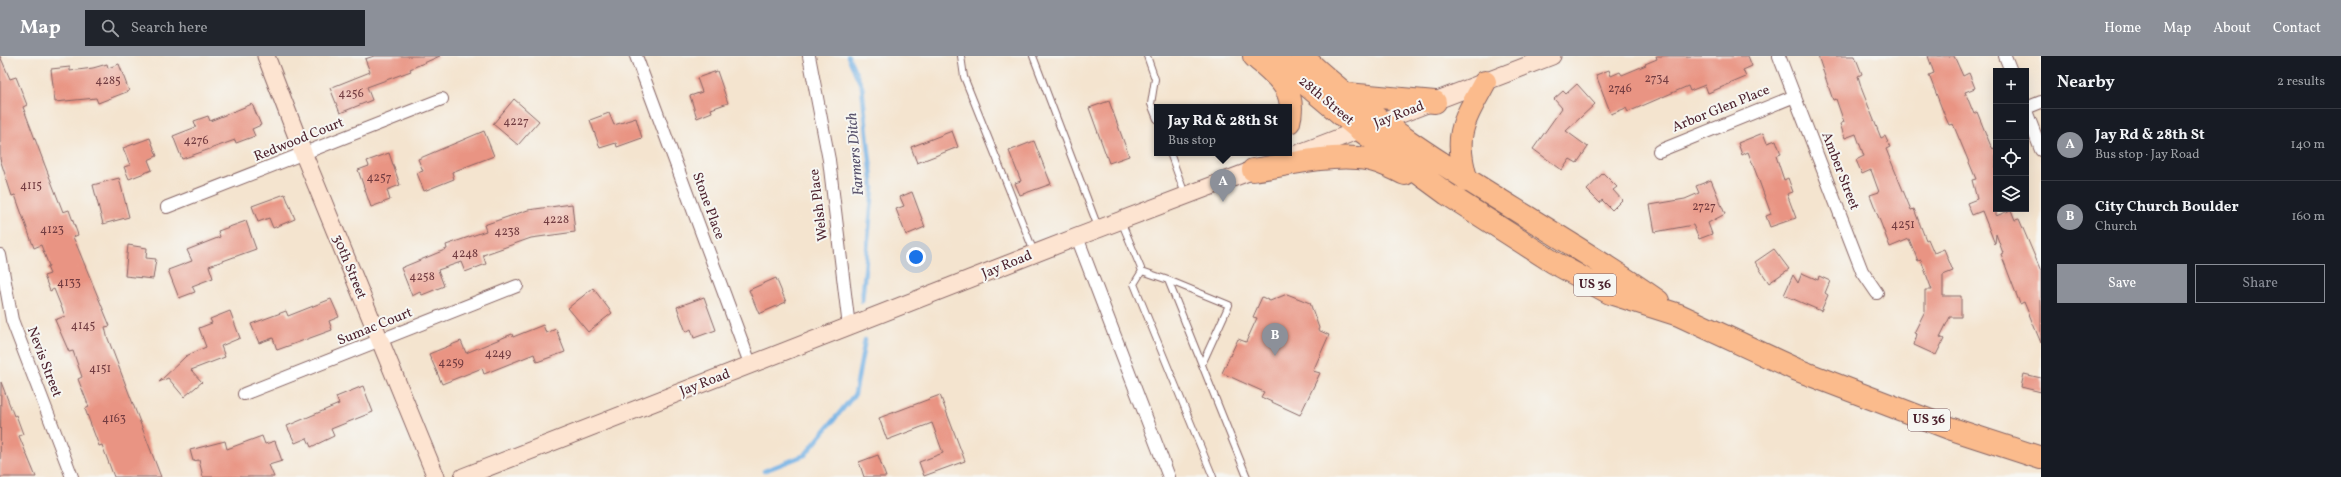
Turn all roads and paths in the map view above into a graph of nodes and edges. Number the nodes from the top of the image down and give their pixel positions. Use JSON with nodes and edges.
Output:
{"nodes":[{"id":1,"x":266,"y":56,"type":"edge"},
{"id":2,"x":636,"y":56,"type":"edge"},
{"id":3,"x":809,"y":56,"type":"edge"},
{"id":4,"x":961,"y":56,"type":"edge"},
{"id":5,"x":1033,"y":56,"type":"edge"},
{"id":6,"x":1147,"y":56,"type":"edge"},
{"id":7,"x":1254,"y":56,"type":"edge"},
{"id":8,"x":1272,"y":56,"type":"edge"},
{"id":9,"x":1302,"y":56,"type":"edge"},
{"id":10,"x":1552,"y":56,"type":"edge"},
{"id":11,"x":1779,"y":56,"type":"edge"},
{"id":12,"x":2005,"y":56,"type":"edge"},
{"id":13,"x":1531,"y":60,"type":"edge"},
{"id":14,"x":2010,"y":68,"type":"edge"},
{"id":15,"x":1485,"y":82,"type":"junction"},
{"id":16,"x":1347,"y":94,"type":"junction"},
{"id":17,"x":1795,"y":96,"type":"junction"},
{"id":18,"x":442,"y":99,"type":"dead end"},
{"id":19,"x":1435,"y":102,"type":"junction"},
{"id":20,"x":2041,"y":102,"type":"edge"},
{"id":21,"x":1291,"y":104,"type":"edge"},
{"id":22,"x":2029,"y":108,"type":"edge"},
{"id":23,"x":1154,"y":112,"type":"edge"},
{"id":24,"x":2029,"y":118,"type":"edge"},
{"id":25,"x":1381,"y":122,"type":"junction"},
{"id":26,"x":1360,"y":130,"type":"junction"},
{"id":27,"x":2041,"y":150,"type":"edge"},
{"id":28,"x":1659,"y":151,"type":"dead end"},
{"id":29,"x":304,"y":155,"type":"junction"},
{"id":30,"x":1292,"y":155,"type":"edge"},
{"id":31,"x":1171,"y":156,"type":"edge"},
{"id":32,"x":1265,"y":156,"type":"edge"},
{"id":33,"x":1290,"y":156,"type":"edge"},
{"id":34,"x":1253,"y":170,"type":"junction"},
{"id":35,"x":1467,"y":181,"type":"junction"},
{"id":36,"x":1447,"y":194,"type":"junction"},
{"id":37,"x":1186,"y":196,"type":"junction"},
{"id":38,"x":167,"y":207,"type":"dead end"},
{"id":39,"x":1121,"y":220,"type":"junction"},
{"id":40,"x":1099,"y":228,"type":"junction"},
{"id":41,"x":1077,"y":237,"type":"junction"},
{"id":42,"x":1035,"y":254,"type":"junction"},
{"id":43,"x":0,"y":256,"type":"edge"},
{"id":44,"x":1142,"y":271,"type":"junction"},
{"id":45,"x":1168,"y":280,"type":"junction"},
{"id":46,"x":517,"y":286,"type":"dead end"},
{"id":47,"x":1877,"y":293,"type":"dead end"},
{"id":48,"x":1679,"y":316,"type":"junction"},
{"id":49,"x":849,"y":327,"type":"junction"},
{"id":50,"x":379,"y":341,"type":"junction"},
{"id":51,"x":1203,"y":362,"type":"junction"},
{"id":52,"x":750,"y":366,"type":"junction"},
{"id":53,"x":244,"y":394,"type":"dead end"},
{"id":54,"x":2041,"y":458,"type":"edge"},
{"id":55,"x":72,"y":477,"type":"edge"},
{"id":56,"x":436,"y":477,"type":"edge"},
{"id":57,"x":463,"y":477,"type":"edge"},
{"id":58,"x":1169,"y":477,"type":"edge"},
{"id":59,"x":1213,"y":477,"type":"edge"},
{"id":60,"x":1247,"y":477,"type":"edge"}],
"edges":[{"from":1,"to":29,"type":"street","name":"30th Street"},
{"from":2,"to":52,"type":"street","name":"Stone Place"},
{"from":3,"to":49,"type":"street","name":"Welsh Place"},
{"from":4,"to":42,"type":"lane"},
{"from":5,"to":40,"type":"lane"},
{"from":6,"to":23,"type":"lane"},
{"from":7,"to":21,"type":"highway"},
{"from":8,"to":26,"type":"highway","name":"28th Street","number":"US 36"},
{"from":9,"to":16,"type":"highway","name":"28th Street","number":"US 36"},
{"from":10,"to":13,"type":"street","name":"Jay Road"},
{"from":11,"to":17,"type":"street","name":"Amber Street"},
{"from":12,"to":14,"type":"street"},
{"from":13,"to":15,"type":"street","name":"Jay Road"},
{"from":15,"to":19,"type":"street","name":"Jay Road"},
{"from":15,"to":35,"type":"highway"},
{"from":16,"to":19,"type":"highway"},
{"from":16,"to":25,"type":"highway","name":"28th Street","number":"US 36"},
{"from":17,"to":28,"type":"street","name":"Arbor Glen Place"},
{"from":17,"to":47,"type":"street","name":"Amber Street"},
{"from":18,"to":29,"type":"street","name":"Redwood Court"},
{"from":19,"to":25,"type":"street","name":"Jay Road"},
{"from":20,"to":22,"type":"street"},
{"from":24,"to":27,"type":"street"},
{"from":25,"to":26,"type":"street","name":"Jay Road"},
{"from":25,"to":35,"type":"highway","number":"US 36"},
{"from":26,"to":30,"type":"street","name":"Jay Road"},
{"from":26,"to":36,"type":"highway","number":"US 36"},
{"from":29,"to":38,"type":"street","name":"Redwood Court"},
{"from":29,"to":50,"type":"street","name":"30th Street"},
{"from":31,"to":37,"type":"lane"},
{"from":32,"to":34,"type":"highway"},
{"from":33,"to":34,"type":"street","name":"Jay Road"},
{"from":34,"to":36,"type":"highway"},
{"from":34,"to":37,"type":"street","name":"Jay Road"},
{"from":35,"to":48,"type":"highway","number":"US 36"},
{"from":36,"to":48,"type":"highway","number":"US 36"},
{"from":37,"to":39,"type":"street","name":"Jay Road"},
{"from":39,"to":40,"type":"street","name":"Jay Road"},
{"from":39,"to":44,"type":"lane"},
{"from":40,"to":41,"type":"street","name":"Jay Road"},
{"from":41,"to":42,"type":"street","name":"Jay Road"},
{"from":41,"to":58,"type":"street"},
{"from":42,"to":49,"type":"street","name":"Jay Road"},
{"from":43,"to":55,"type":"street","name":"Nevis Street"},
{"from":44,"to":45,"type":"lane"},
{"from":44,"to":59,"type":"lane"},
{"from":45,"to":51,"type":"lane"},
{"from":45,"to":51,"type":"lane"},
{"from":46,"to":50,"type":"street","name":"Sumac Court"},
{"from":48,"to":54,"type":"highway","number":"US 36"},
{"from":49,"to":52,"type":"street","name":"Jay Road"},
{"from":50,"to":53,"type":"street","name":"Sumac Court"},
{"from":50,"to":56,"type":"street","name":"30th Street"},
{"from":51,"to":60,"type":"lane"},
{"from":52,"to":57,"type":"street","name":"Jay Road"}]}
